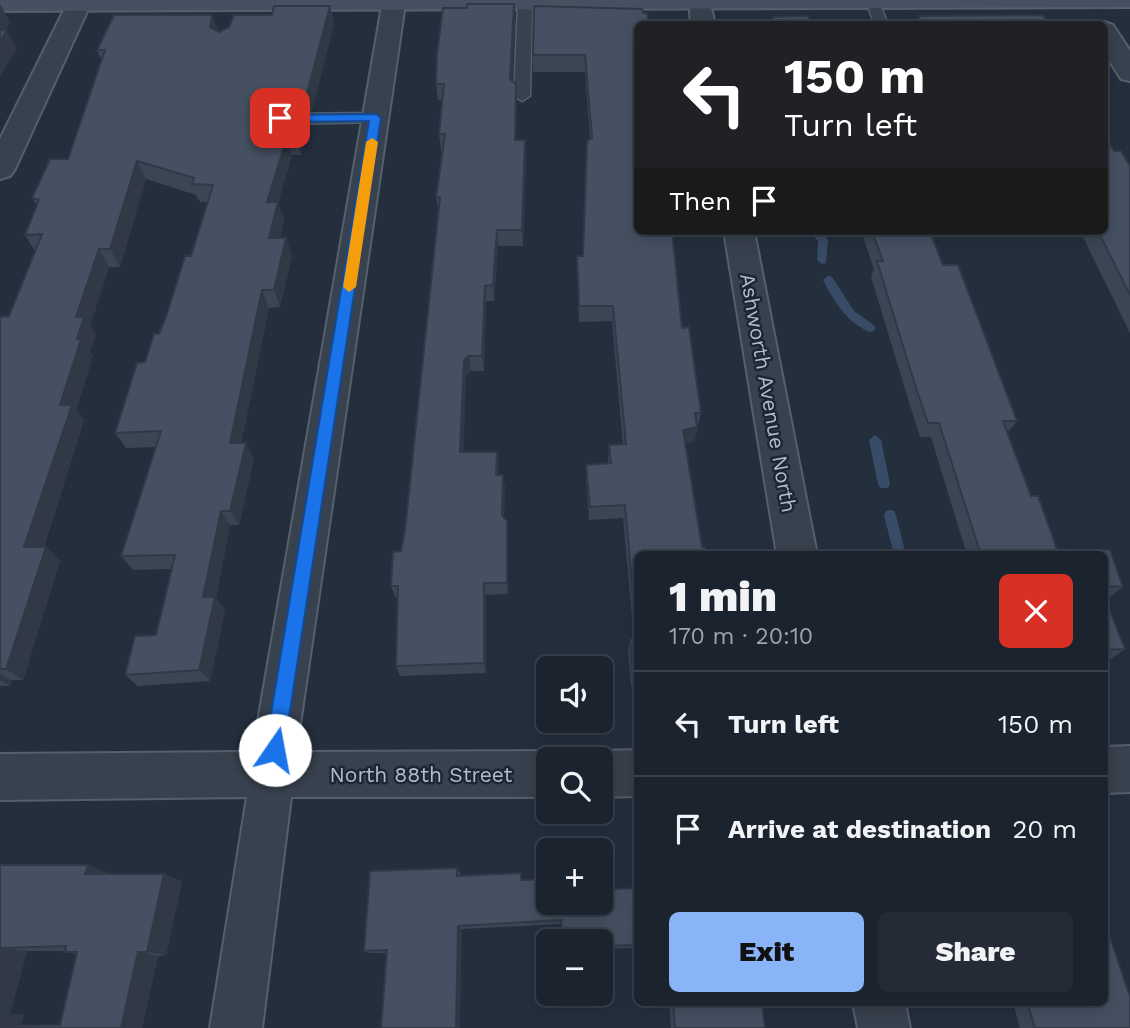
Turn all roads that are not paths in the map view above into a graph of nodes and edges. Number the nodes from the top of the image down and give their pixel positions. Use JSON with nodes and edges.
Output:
{"nodes":[{"id":1,"x":1087,"y":1,"type":"edge"},
{"id":2,"x":1130,"y":1,"type":"edge"},
{"id":3,"x":0,"y":4,"type":"edge"},
{"id":4,"x":393,"y":4,"type":"junction"},
{"id":5,"x":526,"y":4,"type":"junction"},
{"id":6,"x":78,"y":5,"type":"junction"},
{"id":7,"x":876,"y":13,"type":"edge"},
{"id":8,"x":701,"y":14,"type":"edge"},
{"id":9,"x":1099,"y":21,"type":"edge"},
{"id":10,"x":1108,"y":37,"type":"edge"},
{"id":11,"x":1130,"y":73,"type":"edge"},
{"id":12,"x":522,"y":96,"type":"dead end"},
{"id":13,"x":280,"y":118,"type":"edge"},
{"id":14,"x":376,"y":118,"type":"junction"},
{"id":15,"x":0,"y":169,"type":"edge"},
{"id":16,"x":740,"y":235,"type":"edge"},
{"id":17,"x":796,"y":551,"type":"edge"},
{"id":18,"x":1130,"y":769,"type":"edge"},
{"id":19,"x":1108,"y":770,"type":"edge"},
{"id":20,"x":536,"y":774,"type":"edge"},
{"id":21,"x":613,"y":774,"type":"edge"},
{"id":22,"x":634,"y":774,"type":"edge"},
{"id":23,"x":270,"y":775,"type":"junction"},
{"id":24,"x":1,"y":781,"type":"edge"},
{"id":25,"x":880,"y":1006,"type":"edge"},
{"id":26,"x":236,"y":1028,"type":"edge"},
{"id":27,"x":884,"y":1028,"type":"edge"}],
"edges":[{"from":1,"to":2,"type":"street"},
{"from":1,"to":7,"type":"street"},
{"from":1,"to":9,"type":"street"},
{"from":3,"to":6,"type":"street"},
{"from":4,"to":5,"type":"street"},
{"from":4,"to":6,"type":"street"},
{"from":4,"to":14,"type":"street"},
{"from":5,"to":8,"type":"street"},
{"from":5,"to":12,"type":"lane"},
{"from":6,"to":15,"type":"street"},
{"from":7,"to":8,"type":"street"},
{"from":10,"to":11,"type":"street"},
{"from":13,"to":14,"type":"lane"},
{"from":14,"to":23,"type":"street"},
{"from":16,"to":17,"type":"street","name":"Ashworth Avenue North"},
{"from":18,"to":19,"type":"street"},
{"from":20,"to":23,"type":"street","name":"North 88th Street"},
{"from":21,"to":22,"type":"street"},
{"from":23,"to":24,"type":"street","name":"North 88th Street"},
{"from":23,"to":26,"type":"street"},
{"from":25,"to":27,"type":"street"}]}
